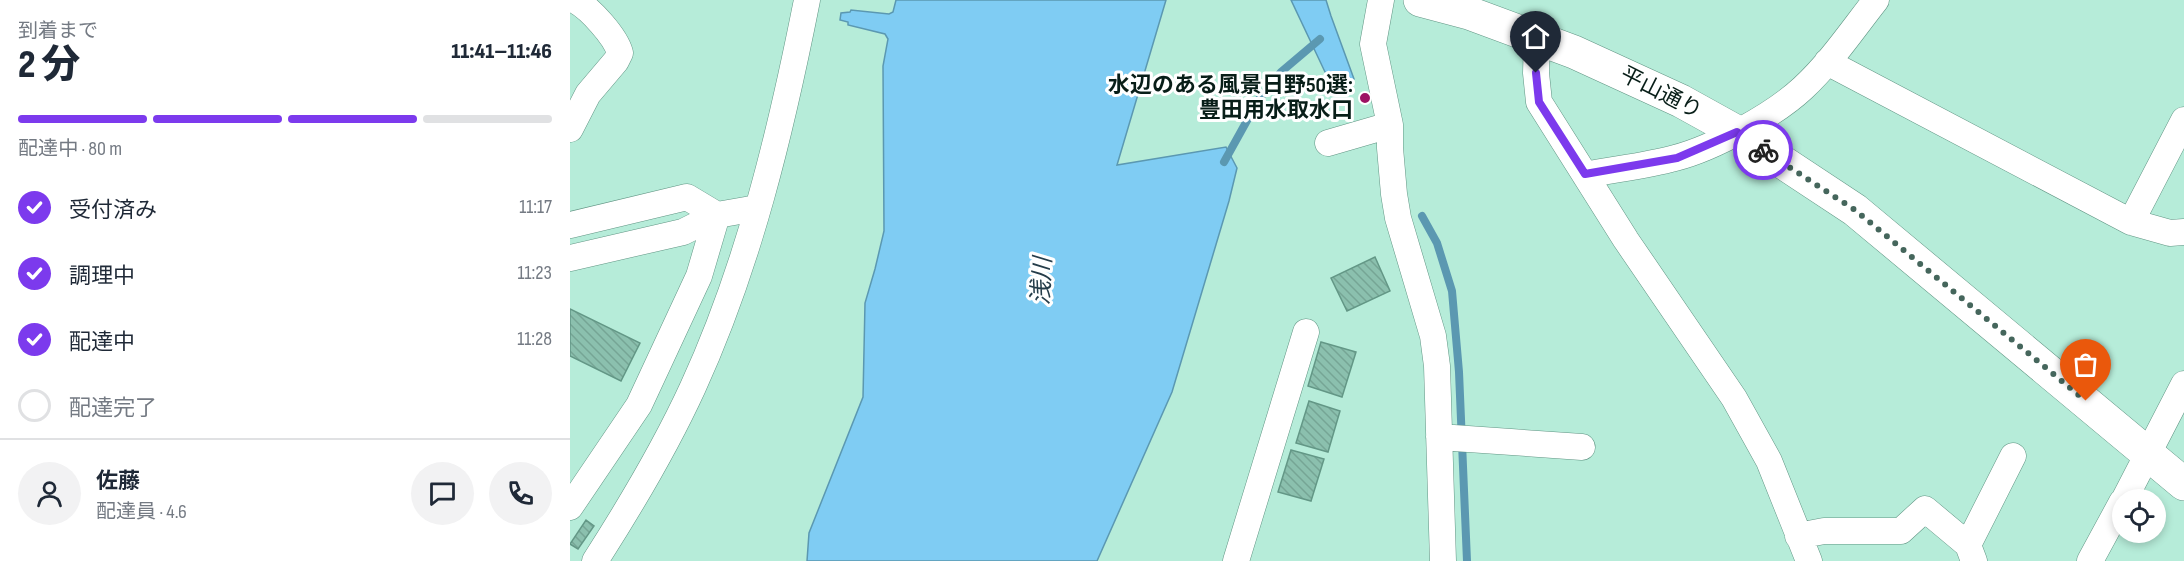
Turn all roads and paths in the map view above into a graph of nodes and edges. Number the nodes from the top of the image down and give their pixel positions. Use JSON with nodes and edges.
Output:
{"nodes":[{"id":1,"x":574,"y":0,"type":"edge"},
{"id":2,"x":807,"y":0,"type":"edge"},
{"id":3,"x":1380,"y":0,"type":"edge"},
{"id":4,"x":1420,"y":0,"type":"edge"},
{"id":5,"x":1876,"y":0,"type":"edge"},
{"id":6,"x":1537,"y":38,"type":"junction"},
{"id":7,"x":1827,"y":62,"type":"junction"},
{"id":8,"x":2184,"y":120,"type":"edge"},
{"id":9,"x":1390,"y":125,"type":"junction"},
{"id":10,"x":570,"y":129,"type":"edge"},
{"id":11,"x":1737,"y":132,"type":"junction"},
{"id":12,"x":1328,"y":143,"type":"dead end"},
{"id":13,"x":1585,"y":174,"type":"junction"},
{"id":14,"x":757,"y":208,"type":"junction"},
{"id":15,"x":717,"y":215,"type":"junction"},
{"id":16,"x":2132,"y":222,"type":"junction"},
{"id":17,"x":570,"y":225,"type":"edge"},
{"id":18,"x":2184,"y":231,"type":"edge"},
{"id":19,"x":570,"y":258,"type":"edge"},
{"id":20,"x":1306,"y":332,"type":"dead end"},
{"id":21,"x":2184,"y":384,"type":"edge"},
{"id":22,"x":1444,"y":438,"type":"junction"},
{"id":23,"x":1582,"y":447,"type":"dead end"},
{"id":24,"x":2149,"y":453,"type":"junction"},
{"id":25,"x":2013,"y":456,"type":"dead end"},
{"id":26,"x":2184,"y":484,"type":"edge"},
{"id":27,"x":2130,"y":489,"type":"edge"},
{"id":28,"x":570,"y":507,"type":"edge"},
{"id":29,"x":2112,"y":521,"type":"edge"},
{"id":30,"x":1798,"y":536,"type":"junction"},
{"id":31,"x":1971,"y":553,"type":"edge"},
{"id":32,"x":595,"y":561,"type":"edge"},
{"id":33,"x":1236,"y":561,"type":"edge"},
{"id":34,"x":1443,"y":561,"type":"edge"},
{"id":35,"x":1809,"y":561,"type":"edge"},
{"id":36,"x":2090,"y":561,"type":"edge"}],
"edges":[{"from":1,"to":10,"type":"street"},
{"from":2,"to":14,"type":"street"},
{"from":3,"to":9,"type":"street"},
{"from":4,"to":6,"type":"main road","name":"平山通り"},
{"from":5,"to":7,"type":"street"},
{"from":6,"to":11,"type":"main road","name":"平山通り"},
{"from":6,"to":13,"type":"street"},
{"from":7,"to":11,"type":"street"},
{"from":7,"to":16,"type":"street"},
{"from":8,"to":16,"type":"street"},
{"from":9,"to":12,"type":"street"},
{"from":9,"to":22,"type":"street"},
{"from":11,"to":13,"type":"street"},
{"from":11,"to":24,"type":"main road","name":"平山通り"},
{"from":13,"to":30,"type":"street"},
{"from":14,"to":15,"type":"street"},
{"from":14,"to":32,"type":"street"},
{"from":15,"to":17,"type":"street"},
{"from":15,"to":19,"type":"street"},
{"from":15,"to":28,"type":"street"},
{"from":16,"to":18,"type":"street"},
{"from":20,"to":33,"type":"street"},
{"from":21,"to":24,"type":"street"},
{"from":22,"to":23,"type":"street"},
{"from":22,"to":34,"type":"street"},
{"from":24,"to":26,"type":"main road","name":"平山通り"},
{"from":24,"to":27,"type":"street"},
{"from":25,"to":31,"type":"street"},
{"from":29,"to":36,"type":"street"},
{"from":30,"to":31,"type":"street"},
{"from":30,"to":35,"type":"street"}]}
